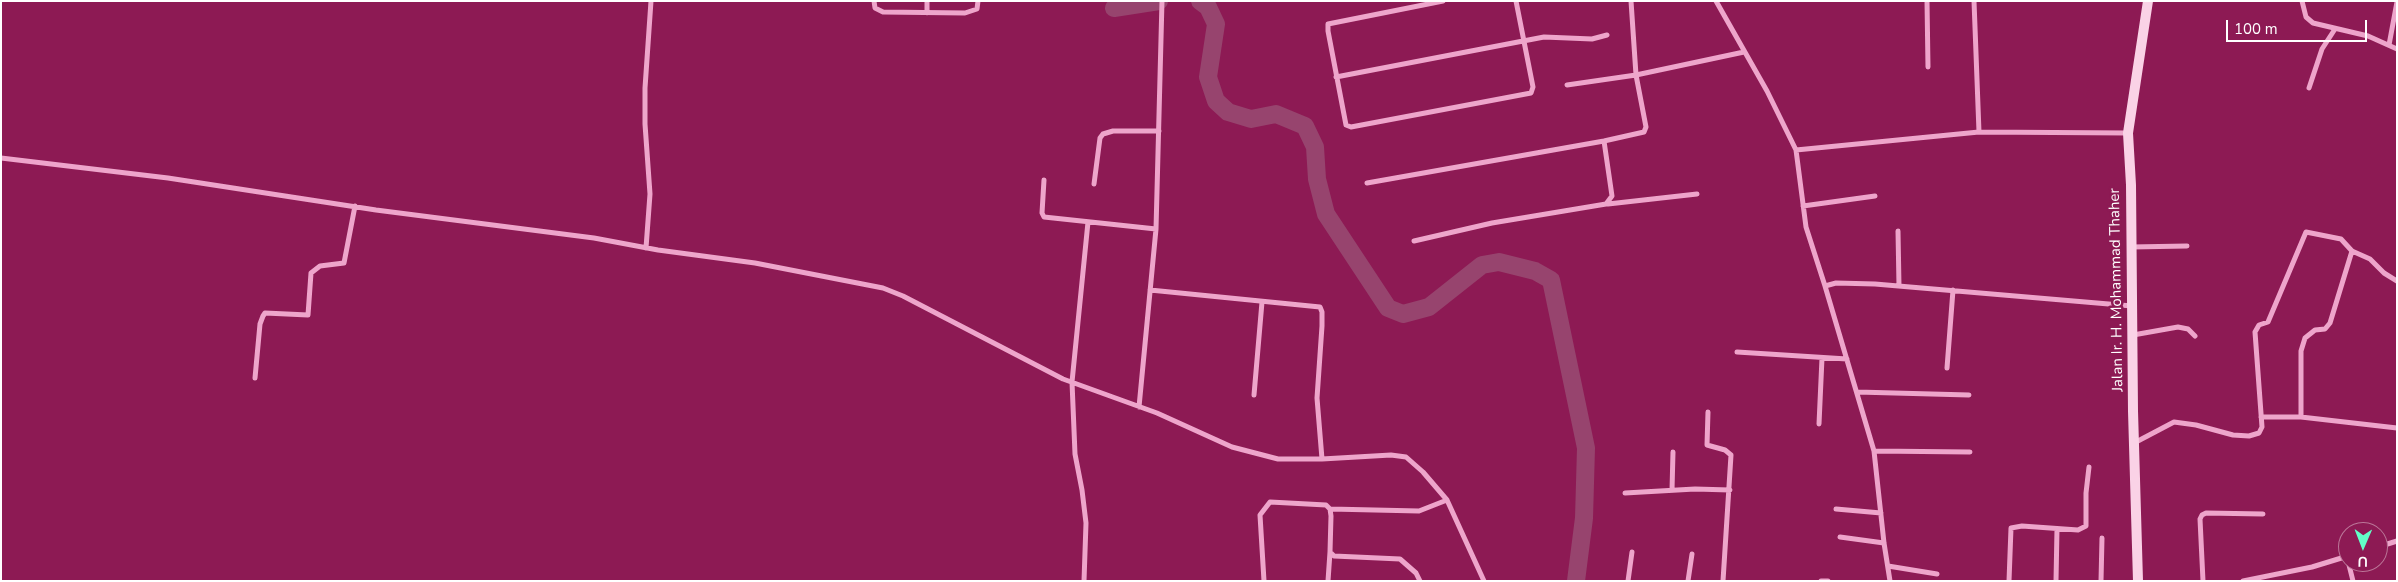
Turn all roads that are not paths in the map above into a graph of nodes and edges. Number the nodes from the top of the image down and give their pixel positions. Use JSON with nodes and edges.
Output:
{"nodes":[{"id":1,"x":651,"y":1,"type":"edge"},
{"id":2,"x":874,"y":1,"type":"edge"},
{"id":3,"x":927,"y":1,"type":"edge"},
{"id":4,"x":978,"y":1,"type":"edge"},
{"id":5,"x":1443,"y":1,"type":"edge"},
{"id":6,"x":1516,"y":1,"type":"edge"},
{"id":7,"x":1631,"y":1,"type":"edge"},
{"id":8,"x":1716,"y":1,"type":"edge"},
{"id":9,"x":1927,"y":1,"type":"edge"},
{"id":10,"x":1974,"y":1,"type":"edge"},
{"id":11,"x":2148,"y":1,"type":"edge"},
{"id":12,"x":2302,"y":1,"type":"edge"},
{"id":13,"x":2397,"y":2,"type":"edge"},
{"id":14,"x":1162,"y":3,"type":"edge"},
{"id":15,"x":927,"y":13,"type":"junction"},
{"id":16,"x":2335,"y":29,"type":"junction"},
{"id":17,"x":1606,"y":35,"type":"dead end"},
{"id":18,"x":1524,"y":41,"type":"junction"},
{"id":19,"x":2389,"y":45,"type":"junction"},
{"id":20,"x":2397,"y":49,"type":"edge"},
{"id":21,"x":1744,"y":52,"type":"junction"},
{"id":22,"x":1928,"y":67,"type":"dead end"},
{"id":23,"x":1636,"y":75,"type":"junction"},
{"id":24,"x":1336,"y":77,"type":"junction"},
{"id":25,"x":1567,"y":85,"type":"dead end"},
{"id":26,"x":2309,"y":88,"type":"dead end"},
{"id":27,"x":1159,"y":131,"type":"junction"},
{"id":28,"x":1979,"y":132,"type":"junction"},
{"id":29,"x":2128,"y":133,"type":"junction"},
{"id":30,"x":1604,"y":142,"type":"junction"},
{"id":31,"x":1796,"y":150,"type":"junction"},
{"id":32,"x":1,"y":158,"type":"edge"},
{"id":33,"x":1044,"y":180,"type":"dead end"},
{"id":34,"x":1367,"y":183,"type":"dead end"},
{"id":35,"x":1094,"y":184,"type":"dead end"},
{"id":36,"x":1696,"y":194,"type":"dead end"},
{"id":37,"x":1875,"y":196,"type":"dead end"},
{"id":38,"x":1606,"y":204,"type":"junction"},
{"id":39,"x":355,"y":206,"type":"junction"},
{"id":40,"x":1803,"y":206,"type":"junction"},
{"id":41,"x":1088,"y":222,"type":"junction"},
{"id":42,"x":1156,"y":229,"type":"junction"},
{"id":43,"x":1898,"y":231,"type":"dead end"},
{"id":44,"x":1414,"y":241,"type":"dead end"},
{"id":45,"x":2187,"y":246,"type":"dead end"},
{"id":46,"x":2131,"y":247,"type":"junction"},
{"id":47,"x":646,"y":248,"type":"junction"},
{"id":48,"x":2352,"y":251,"type":"junction"},
{"id":49,"x":2397,"y":280,"type":"edge"},
{"id":50,"x":1825,"y":286,"type":"junction"},
{"id":51,"x":1899,"y":286,"type":"junction"},
{"id":52,"x":1150,"y":290,"type":"junction"},
{"id":53,"x":1954,"y":290,"type":"junction"},
{"id":54,"x":1262,"y":302,"type":"junction"},
{"id":55,"x":2132,"y":306,"type":"junction"},
{"id":56,"x":2133,"y":335,"type":"junction"},
{"id":57,"x":2196,"y":336,"type":"dead end"},
{"id":58,"x":1737,"y":352,"type":"dead end"},
{"id":59,"x":1822,"y":358,"type":"junction"},
{"id":60,"x":1847,"y":359,"type":"junction"},
{"id":61,"x":1947,"y":368,"type":"dead end"},
{"id":62,"x":255,"y":378,"type":"dead end"},
{"id":63,"x":1072,"y":382,"type":"junction"},
{"id":64,"x":1857,"y":392,"type":"junction"},
{"id":65,"x":1254,"y":395,"type":"dead end"},
{"id":66,"x":1969,"y":395,"type":"dead end"},
{"id":67,"x":1139,"y":407,"type":"junction"},
{"id":68,"x":1708,"y":412,"type":"dead end"},
{"id":69,"x":2261,"y":417,"type":"junction"},
{"id":70,"x":2300,"y":417,"type":"junction"},
{"id":71,"x":1819,"y":424,"type":"dead end"},
{"id":72,"x":2397,"y":428,"type":"edge"},
{"id":73,"x":2136,"y":442,"type":"junction"},
{"id":74,"x":1874,"y":450,"type":"junction"},
{"id":75,"x":1673,"y":452,"type":"dead end"},
{"id":76,"x":1970,"y":452,"type":"dead end"},
{"id":77,"x":1322,"y":459,"type":"junction"},
{"id":78,"x":2089,"y":467,"type":"dead end"},
{"id":79,"x":1672,"y":490,"type":"junction"},
{"id":80,"x":1730,"y":490,"type":"junction"},
{"id":81,"x":1625,"y":493,"type":"dead end"},
{"id":82,"x":1448,"y":500,"type":"junction"},
{"id":83,"x":1836,"y":508,"type":"dead end"},
{"id":84,"x":1330,"y":509,"type":"junction"},
{"id":85,"x":1881,"y":513,"type":"junction"},
{"id":86,"x":2263,"y":514,"type":"dead end"},
{"id":87,"x":2057,"y":529,"type":"junction"},
{"id":88,"x":1840,"y":537,"type":"dead end"},
{"id":89,"x":2102,"y":538,"type":"dead end"},
{"id":90,"x":1884,"y":543,"type":"junction"},
{"id":91,"x":1330,"y":552,"type":"junction"},
{"id":92,"x":1632,"y":552,"type":"dead end"},
{"id":93,"x":1692,"y":554,"type":"dead end"},
{"id":94,"x":2338,"y":559,"type":"edge"},
{"id":95,"x":1888,"y":566,"type":"junction"},
{"id":96,"x":1937,"y":574,"type":"dead end"},
{"id":97,"x":1084,"y":581,"type":"edge"},
{"id":98,"x":1264,"y":581,"type":"edge"},
{"id":99,"x":1328,"y":581,"type":"edge"},
{"id":100,"x":1420,"y":581,"type":"edge"},
{"id":101,"x":1484,"y":581,"type":"edge"},
{"id":102,"x":1628,"y":581,"type":"edge"},
{"id":103,"x":1688,"y":581,"type":"edge"},
{"id":104,"x":1723,"y":581,"type":"edge"},
{"id":105,"x":1821,"y":581,"type":"edge"},
{"id":106,"x":1828,"y":581,"type":"edge"},
{"id":107,"x":1890,"y":581,"type":"edge"},
{"id":108,"x":2009,"y":581,"type":"edge"},
{"id":109,"x":2056,"y":581,"type":"edge"},
{"id":110,"x":2101,"y":581,"type":"edge"},
{"id":111,"x":2138,"y":581,"type":"edge"},
{"id":112,"x":2204,"y":581,"type":"edge"},
{"id":113,"x":2243,"y":581,"type":"edge"}],
"edges":[{"from":1,"to":47,"type":"street"},
{"from":2,"to":15,"type":"street"},
{"from":3,"to":15,"type":"street"},
{"from":4,"to":15,"type":"street"},
{"from":5,"to":24,"type":"street"},
{"from":6,"to":18,"type":"street"},
{"from":7,"to":23,"type":"street"},
{"from":8,"to":21,"type":"street"},
{"from":9,"to":22,"type":"street"},
{"from":10,"to":28,"type":"street"},
{"from":11,"to":29,"type":"main road","name":"Jalan Ir. H. Mohammad Thaher"},
{"from":12,"to":16,"type":"street"},
{"from":13,"to":19,"type":"street"},
{"from":14,"to":27,"type":"street"},
{"from":16,"to":19,"type":"street"},
{"from":16,"to":26,"type":"street"},
{"from":17,"to":18,"type":"street"},
{"from":18,"to":24,"type":"street"},
{"from":18,"to":24,"type":"street"},
{"from":19,"to":20,"type":"street"},
{"from":21,"to":23,"type":"street"},
{"from":21,"to":31,"type":"street"},
{"from":23,"to":25,"type":"street"},
{"from":23,"to":30,"type":"street"},
{"from":27,"to":35,"type":"street"},
{"from":27,"to":42,"type":"street"},
{"from":28,"to":29,"type":"street"},
{"from":28,"to":31,"type":"street"},
{"from":29,"to":46,"type":"main road","name":"Jalan Ir. H. Mohammad Thaher"},
{"from":30,"to":34,"type":"street"},
{"from":30,"to":38,"type":"street"},
{"from":31,"to":40,"type":"street"},
{"from":32,"to":39,"type":"street"},
{"from":33,"to":41,"type":"street"},
{"from":36,"to":38,"type":"street"},
{"from":37,"to":40,"type":"street"},
{"from":38,"to":44,"type":"street"},
{"from":39,"to":47,"type":"street"},
{"from":39,"to":62,"type":"street"},
{"from":40,"to":50,"type":"street"},
{"from":41,"to":42,"type":"street"},
{"from":41,"to":63,"type":"street"},
{"from":42,"to":52,"type":"street"},
{"from":43,"to":51,"type":"street"},
{"from":45,"to":46,"type":"street"},
{"from":46,"to":55,"type":"main road","name":"Jalan Ir. H. Mohammad Thaher"},
{"from":47,"to":63,"type":"street"},
{"from":48,"to":49,"type":"street"},
{"from":48,"to":69,"type":"street"},
{"from":48,"to":70,"type":"street"},
{"from":50,"to":51,"type":"street"},
{"from":50,"to":60,"type":"street"},
{"from":51,"to":53,"type":"street"},
{"from":52,"to":54,"type":"street"},
{"from":52,"to":67,"type":"street"},
{"from":53,"to":55,"type":"street"},
{"from":53,"to":61,"type":"street"},
{"from":54,"to":65,"type":"street"},
{"from":54,"to":77,"type":"street"},
{"from":55,"to":56,"type":"main road","name":"Jalan Ir. H. Mohammad Thaher"},
{"from":56,"to":57,"type":"street"},
{"from":56,"to":73,"type":"main road","name":"Jalan Ir. H. Mohammad Thaher"},
{"from":58,"to":59,"type":"street"},
{"from":59,"to":60,"type":"street"},
{"from":59,"to":71,"type":"street"},
{"from":60,"to":64,"type":"street"},
{"from":63,"to":67,"type":"street"},
{"from":63,"to":97,"type":"street"},
{"from":64,"to":66,"type":"street"},
{"from":64,"to":74,"type":"street"},
{"from":67,"to":77,"type":"street"},
{"from":68,"to":80,"type":"street"},
{"from":69,"to":70,"type":"street"},
{"from":69,"to":73,"type":"street"},
{"from":70,"to":72,"type":"street"},
{"from":73,"to":111,"type":"main road","name":"Jalan Ir. H. Mohammad Thaher"},
{"from":74,"to":76,"type":"street"},
{"from":74,"to":85,"type":"street"},
{"from":75,"to":79,"type":"street"},
{"from":77,"to":82,"type":"street"},
{"from":78,"to":87,"type":"street"},
{"from":79,"to":80,"type":"street"},
{"from":79,"to":81,"type":"street"},
{"from":80,"to":104,"type":"street"},
{"from":82,"to":84,"type":"street"},
{"from":82,"to":101,"type":"street"},
{"from":83,"to":85,"type":"street"},
{"from":84,"to":91,"type":"street"},
{"from":84,"to":98,"type":"street"},
{"from":85,"to":90,"type":"street"},
{"from":86,"to":112,"type":"street"},
{"from":87,"to":108,"type":"street"},
{"from":87,"to":109,"type":"street"},
{"from":88,"to":90,"type":"street"},
{"from":89,"to":110,"type":"street"},
{"from":90,"to":95,"type":"street"},
{"from":91,"to":99,"type":"street"},
{"from":91,"to":100,"type":"street"},
{"from":92,"to":102,"type":"street"},
{"from":93,"to":103,"type":"street"},
{"from":94,"to":113,"type":"street"},
{"from":95,"to":96,"type":"street"},
{"from":95,"to":107,"type":"street"},
{"from":105,"to":106,"type":"street"}]}
